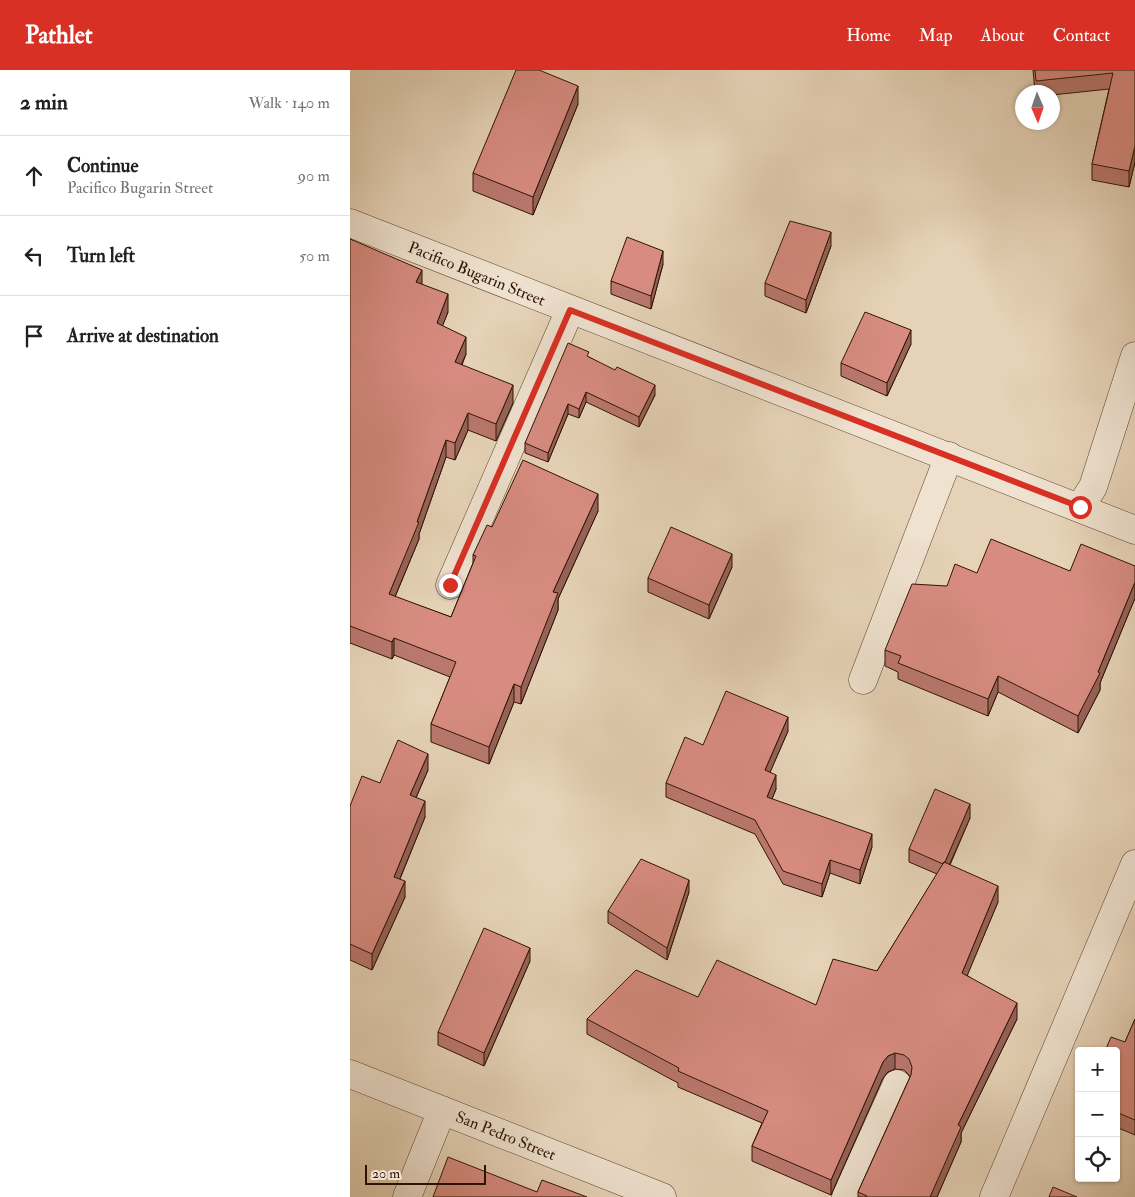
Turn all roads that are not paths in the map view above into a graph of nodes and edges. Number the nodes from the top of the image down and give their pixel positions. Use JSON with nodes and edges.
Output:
{"nodes":[{"id":1,"x":350,"y":223,"type":"edge"},
{"id":2,"x":570,"y":310,"type":"junction"},
{"id":3,"x":1135,"y":356,"type":"edge"},
{"id":4,"x":950,"y":456,"type":"junction"},
{"id":5,"x":1080,"y":507,"type":"junction"},
{"id":6,"x":1135,"y":530,"type":"edge"},
{"id":7,"x":450,"y":585,"type":"dead end"},
{"id":8,"x":863,"y":680,"type":"dead end"},
{"id":9,"x":1135,"y":864,"type":"edge"},
{"id":10,"x":350,"y":1074,"type":"edge"},
{"id":11,"x":897,"y":1084,"type":"dead end"},
{"id":12,"x":442,"y":1110,"type":"junction"},
{"id":13,"x":406,"y":1197,"type":"edge"},
{"id":14,"x":662,"y":1197,"type":"edge"},
{"id":15,"x":846,"y":1197,"type":"edge"},
{"id":16,"x":994,"y":1197,"type":"edge"}],
"edges":[{"from":1,"to":2,"type":"street","name":"Pacifico Bugarin Street"},
{"from":2,"to":4,"type":"street","name":"Pacifico Bugarin Street"},
{"from":2,"to":7,"type":"street"},
{"from":3,"to":5,"type":"street"},
{"from":4,"to":5,"type":"street","name":"Pacifico Bugarin Street"},
{"from":4,"to":8,"type":"street"},
{"from":5,"to":6,"type":"street","name":"Pacifico Bugarin Street"},
{"from":9,"to":16,"type":"street"},
{"from":10,"to":12,"type":"street","name":"San Pedro Street"},
{"from":11,"to":15,"type":"street"},
{"from":12,"to":13,"type":"street"},
{"from":12,"to":14,"type":"street","name":"San Pedro Street"}]}
